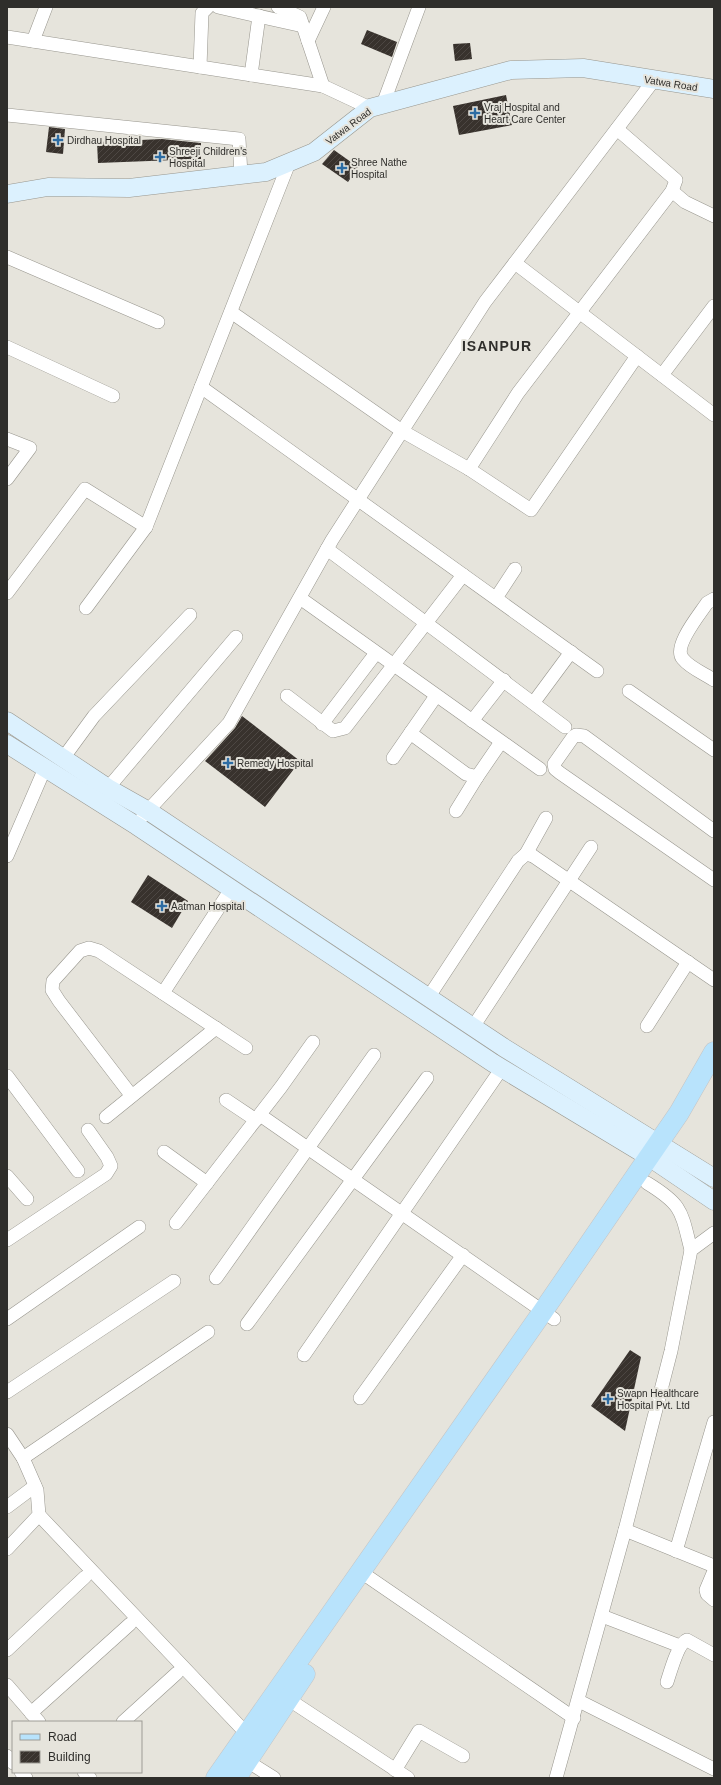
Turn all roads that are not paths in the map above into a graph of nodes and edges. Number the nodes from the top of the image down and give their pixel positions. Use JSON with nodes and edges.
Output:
{"nodes":[{"id":1,"x":46,"y":7,"type":"edge"},
{"id":2,"x":208,"y":7,"type":"edge"},
{"id":3,"x":218,"y":7,"type":"edge"},
{"id":4,"x":278,"y":7,"type":"edge"},
{"id":5,"x":324,"y":7,"type":"edge"},
{"id":6,"x":419,"y":7,"type":"edge"},
{"id":7,"x":259,"y":16,"type":"junction"},
{"id":8,"x":303,"y":26,"type":"junction"},
{"id":9,"x":7,"y":37,"type":"edge"},
{"id":10,"x":33,"y":41,"type":"junction"},
{"id":11,"x":308,"y":41,"type":"junction"},
{"id":12,"x":200,"y":67,"type":"junction"},
{"id":13,"x":251,"y":75,"type":"junction"},
{"id":14,"x":654,"y":80,"type":"junction"},
{"id":15,"x":323,"y":86,"type":"junction"},
{"id":16,"x":714,"y":89,"type":"edge"},
{"id":17,"x":376,"y":106,"type":"junction"},
{"id":18,"x":7,"y":114,"type":"edge"},
{"id":19,"x":617,"y":129,"type":"junction"},
{"id":20,"x":289,"y":163,"type":"junction"},
{"id":21,"x":241,"y":175,"type":"junction"},
{"id":22,"x":672,"y":191,"type":"junction"},
{"id":23,"x":7,"y":194,"type":"edge"},
{"id":24,"x":714,"y":216,"type":"edge"},
{"id":25,"x":7,"y":256,"type":"edge"},
{"id":26,"x":515,"y":262,"type":"junction"},
{"id":27,"x":714,"y":306,"type":"edge"},
{"id":28,"x":230,"y":312,"type":"junction"},
{"id":29,"x":580,"y":312,"type":"junction"},
{"id":30,"x":158,"y":322,"type":"dead end"},
{"id":31,"x":7,"y":348,"type":"edge"},
{"id":32,"x":637,"y":356,"type":"junction"},
{"id":33,"x":662,"y":375,"type":"junction"},
{"id":34,"x":201,"y":387,"type":"junction"},
{"id":35,"x":113,"y":396,"type":"dead end"},
{"id":36,"x":714,"y":415,"type":"edge"},
{"id":37,"x":402,"y":431,"type":"junction"},
{"id":38,"x":7,"y":439,"type":"edge"},
{"id":39,"x":468,"y":469,"type":"junction"},
{"id":40,"x":7,"y":479,"type":"edge"},
{"id":41,"x":358,"y":500,"type":"junction"},
{"id":42,"x":146,"y":527,"type":"junction"},
{"id":43,"x":327,"y":549,"type":"junction"},
{"id":44,"x":515,"y":569,"type":"dead end"},
{"id":45,"x":463,"y":575,"type":"junction"},
{"id":46,"x":7,"y":593,"type":"edge"},
{"id":47,"x":713,"y":597,"type":"edge"},
{"id":48,"x":300,"y":598,"type":"junction"},
{"id":49,"x":496,"y":598,"type":"junction"},
{"id":50,"x":86,"y":608,"type":"dead end"},
{"id":51,"x":190,"y":615,"type":"dead end"},
{"id":52,"x":428,"y":624,"type":"junction"},
{"id":53,"x":236,"y":637,"type":"dead end"},
{"id":54,"x":570,"y":652,"type":"junction"},
{"id":55,"x":376,"y":654,"type":"junction"},
{"id":56,"x":394,"y":666,"type":"junction"},
{"id":57,"x":597,"y":671,"type":"dead end"},
{"id":58,"x":504,"y":680,"type":"junction"},
{"id":59,"x":714,"y":680,"type":"edge"},
{"id":60,"x":629,"y":691,"type":"dead end"},
{"id":61,"x":287,"y":696,"type":"dead end"},
{"id":62,"x":436,"y":696,"type":"junction"},
{"id":63,"x":534,"y":702,"type":"junction"},
{"id":64,"x":7,"y":721,"type":"edge"},
{"id":65,"x":472,"y":721,"type":"junction"},
{"id":66,"x":322,"y":724,"type":"junction"},
{"id":67,"x":565,"y":727,"type":"dead end"},
{"id":68,"x":411,"y":732,"type":"junction"},
{"id":69,"x":501,"y":742,"type":"junction"},
{"id":70,"x":7,"y":744,"type":"edge"},
{"id":71,"x":714,"y":750,"type":"edge"},
{"id":72,"x":64,"y":757,"type":"junction"},
{"id":73,"x":393,"y":758,"type":"dead end"},
{"id":74,"x":45,"y":768,"type":"junction"},
{"id":75,"x":540,"y":769,"type":"dead end"},
{"id":76,"x":477,"y":777,"type":"junction"},
{"id":77,"x":108,"y":788,"type":"junction"},
{"id":78,"x":146,"y":810,"type":"junction"},
{"id":79,"x":456,"y":811,"type":"dead end"},
{"id":80,"x":546,"y":818,"type":"dead end"},
{"id":81,"x":136,"y":826,"type":"junction"},
{"id":82,"x":714,"y":831,"type":"edge"},
{"id":83,"x":591,"y":847,"type":"dead end"},
{"id":84,"x":526,"y":854,"type":"junction"},
{"id":85,"x":7,"y":856,"type":"edge"},
{"id":86,"x":714,"y":880,"type":"edge"},
{"id":87,"x":569,"y":882,"type":"junction"},
{"id":88,"x":231,"y":889,"type":"junction"},
{"id":89,"x":688,"y":962,"type":"junction"},
{"id":90,"x":714,"y":980,"type":"edge"},
{"id":91,"x":162,"y":993,"type":"junction"},
{"id":92,"x":428,"y":998,"type":"junction"},
{"id":93,"x":646,"y":1026,"type":"dead end"},
{"id":94,"x":473,"y":1027,"type":"junction"},
{"id":95,"x":216,"y":1028,"type":"junction"},
{"id":96,"x":313,"y":1042,"type":"dead end"},
{"id":97,"x":246,"y":1048,"type":"dead end"},
{"id":98,"x":714,"y":1052,"type":"edge"},
{"id":99,"x":374,"y":1055,"type":"dead end"},
{"id":100,"x":502,"y":1068,"type":"junction"},
{"id":101,"x":7,"y":1076,"type":"edge"},
{"id":102,"x":427,"y":1078,"type":"dead end"},
{"id":103,"x":714,"y":1079,"type":"edge"},
{"id":104,"x":132,"y":1095,"type":"junction"},
{"id":105,"x":226,"y":1100,"type":"dead end"},
{"id":106,"x":106,"y":1117,"type":"dead end"},
{"id":107,"x":258,"y":1118,"type":"junction"},
{"id":108,"x":88,"y":1130,"type":"dead end"},
{"id":109,"x":309,"y":1148,"type":"junction"},
{"id":110,"x":164,"y":1152,"type":"dead end"},
{"id":111,"x":659,"y":1154,"type":"junction"},
{"id":112,"x":78,"y":1171,"type":"dead end"},
{"id":113,"x":7,"y":1176,"type":"edge"},
{"id":114,"x":714,"y":1178,"type":"edge"},
{"id":115,"x":353,"y":1179,"type":"junction"},
{"id":116,"x":207,"y":1183,"type":"junction"},
{"id":117,"x":647,"y":1183,"type":"junction"},
{"id":118,"x":27,"y":1199,"type":"dead end"},
{"id":119,"x":714,"y":1201,"type":"edge"},
{"id":120,"x":402,"y":1213,"type":"junction"},
{"id":121,"x":176,"y":1223,"type":"dead end"},
{"id":122,"x":139,"y":1227,"type":"dead end"},
{"id":123,"x":714,"y":1233,"type":"edge"},
{"id":124,"x":7,"y":1240,"type":"edge"},
{"id":125,"x":691,"y":1250,"type":"junction"},
{"id":126,"x":463,"y":1255,"type":"junction"},
{"id":127,"x":216,"y":1278,"type":"dead end"},
{"id":128,"x":174,"y":1281,"type":"dead end"},
{"id":129,"x":549,"y":1315,"type":"junction"},
{"id":130,"x":7,"y":1319,"type":"edge"},
{"id":131,"x":247,"y":1324,"type":"dead end"},
{"id":132,"x":208,"y":1332,"type":"dead end"},
{"id":133,"x":304,"y":1355,"type":"dead end"},
{"id":134,"x":7,"y":1392,"type":"edge"},
{"id":135,"x":360,"y":1398,"type":"dead end"},
{"id":136,"x":714,"y":1422,"type":"edge"},
{"id":137,"x":7,"y":1434,"type":"edge"},
{"id":138,"x":23,"y":1458,"type":"junction"},
{"id":139,"x":35,"y":1486,"type":"junction"},
{"id":140,"x":7,"y":1507,"type":"edge"},
{"id":141,"x":39,"y":1515,"type":"junction"},
{"id":142,"x":625,"y":1530,"type":"junction"},
{"id":143,"x":7,"y":1549,"type":"edge"},
{"id":144,"x":676,"y":1551,"type":"junction"},
{"id":145,"x":714,"y":1566,"type":"edge"},
{"id":146,"x":714,"y":1570,"type":"edge"},
{"id":147,"x":366,"y":1576,"type":"junction"},
{"id":148,"x":84,"y":1577,"type":"dead end"},
{"id":149,"x":714,"y":1600,"type":"edge"},
{"id":150,"x":602,"y":1616,"type":"junction"},
{"id":151,"x":130,"y":1624,"type":"dead end"},
{"id":152,"x":680,"y":1646,"type":"junction"},
{"id":153,"x":7,"y":1650,"type":"edge"},
{"id":154,"x":714,"y":1654,"type":"edge"},
{"id":155,"x":177,"y":1672,"type":"dead end"},
{"id":156,"x":667,"y":1682,"type":"dead end"},
{"id":157,"x":7,"y":1685,"type":"edge"},
{"id":158,"x":288,"y":1699,"type":"junction"},
{"id":159,"x":579,"y":1700,"type":"junction"},
{"id":160,"x":35,"y":1718,"type":"edge"},
{"id":161,"x":574,"y":1718,"type":"junction"},
{"id":162,"x":124,"y":1721,"type":"edge"},
{"id":163,"x":247,"y":1734,"type":"junction"},
{"id":164,"x":462,"y":1756,"type":"dead end"},
{"id":165,"x":247,"y":1761,"type":"junction"},
{"id":166,"x":714,"y":1769,"type":"edge"},
{"id":167,"x":395,"y":1770,"type":"junction"},
{"id":168,"x":216,"y":1778,"type":"edge"},
{"id":169,"x":236,"y":1778,"type":"edge"},
{"id":170,"x":274,"y":1778,"type":"edge"},
{"id":171,"x":408,"y":1778,"type":"edge"},
{"id":172,"x":556,"y":1778,"type":"edge"}],
"edges":[{"from":1,"to":10,"type":"street"},
{"from":2,"to":12,"type":"street"},
{"from":3,"to":7,"type":"street"},
{"from":4,"to":8,"type":"street"},
{"from":5,"to":11,"type":"street"},
{"from":6,"to":17,"type":"street"},
{"from":7,"to":8,"type":"street"},
{"from":7,"to":13,"type":"street"},
{"from":8,"to":11,"type":"street"},
{"from":9,"to":10,"type":"street"},
{"from":10,"to":12,"type":"street"},
{"from":11,"to":15,"type":"street"},
{"from":12,"to":13,"type":"street"},
{"from":13,"to":15,"type":"street"},
{"from":14,"to":16,"type":"street","name":"Vatwa Road"},
{"from":14,"to":17,"type":"street","name":"Vatwa Road"},
{"from":14,"to":19,"type":"street"},
{"from":15,"to":17,"type":"street"},
{"from":17,"to":20,"type":"street","name":"Vatwa Road"},
{"from":18,"to":21,"type":"street"},
{"from":19,"to":22,"type":"street"},
{"from":19,"to":26,"type":"street"},
{"from":20,"to":21,"type":"street","name":"Vatwa Road"},
{"from":20,"to":28,"type":"street"},
{"from":21,"to":23,"type":"street","name":"Vatwa Road"},
{"from":22,"to":24,"type":"street"},
{"from":22,"to":29,"type":"street"},
{"from":25,"to":30,"type":"street"},
{"from":26,"to":29,"type":"street"},
{"from":26,"to":37,"type":"street"},
{"from":27,"to":33,"type":"street"},
{"from":28,"to":34,"type":"street"},
{"from":28,"to":37,"type":"street"},
{"from":29,"to":32,"type":"street"},
{"from":29,"to":39,"type":"street"},
{"from":31,"to":35,"type":"street"},
{"from":32,"to":33,"type":"street"},
{"from":32,"to":39,"type":"street"},
{"from":33,"to":36,"type":"street"},
{"from":34,"to":41,"type":"street"},
{"from":34,"to":42,"type":"street"},
{"from":37,"to":39,"type":"street"},
{"from":37,"to":41,"type":"street"},
{"from":38,"to":40,"type":"street"},
{"from":41,"to":43,"type":"street"},
{"from":41,"to":45,"type":"street"},
{"from":42,"to":46,"type":"street"},
{"from":42,"to":50,"type":"street"},
{"from":43,"to":48,"type":"street"},
{"from":43,"to":52,"type":"street"},
{"from":44,"to":49,"type":"street"},
{"from":45,"to":49,"type":"street"},
{"from":45,"to":52,"type":"street"},
{"from":47,"to":59,"type":"street"},
{"from":48,"to":55,"type":"street"},
{"from":48,"to":78,"type":"street"},
{"from":49,"to":54,"type":"street"},
{"from":51,"to":72,"type":"street"},
{"from":52,"to":56,"type":"street"},
{"from":52,"to":58,"type":"street"},
{"from":53,"to":77,"type":"street"},
{"from":54,"to":57,"type":"street"},
{"from":54,"to":63,"type":"street"},
{"from":55,"to":56,"type":"street"},
{"from":55,"to":66,"type":"street"},
{"from":56,"to":62,"type":"street"},
{"from":56,"to":66,"type":"street"},
{"from":58,"to":63,"type":"street"},
{"from":58,"to":65,"type":"street"},
{"from":60,"to":71,"type":"street"},
{"from":61,"to":66,"type":"street"},
{"from":62,"to":65,"type":"street"},
{"from":62,"to":68,"type":"street"},
{"from":63,"to":67,"type":"street"},
{"from":64,"to":72,"type":"street"},
{"from":65,"to":69,"type":"street"},
{"from":68,"to":73,"type":"street"},
{"from":68,"to":76,"type":"street"},
{"from":69,"to":75,"type":"street"},
{"from":69,"to":76,"type":"street"},
{"from":70,"to":74,"type":"street"},
{"from":72,"to":77,"type":"street"},
{"from":74,"to":81,"type":"street"},
{"from":74,"to":85,"type":"street"},
{"from":76,"to":79,"type":"street"},
{"from":77,"to":78,"type":"street"},
{"from":78,"to":81,"type":"street"},
{"from":78,"to":92,"type":"street"},
{"from":80,"to":84,"type":"street"},
{"from":81,"to":88,"type":"street"},
{"from":82,"to":86,"type":"street"},
{"from":83,"to":87,"type":"street"},
{"from":84,"to":87,"type":"street"},
{"from":84,"to":92,"type":"street"},
{"from":87,"to":89,"type":"street"},
{"from":87,"to":94,"type":"street"},
{"from":88,"to":91,"type":"street"},
{"from":88,"to":100,"type":"street"},
{"from":89,"to":90,"type":"street"},
{"from":89,"to":93,"type":"street"},
{"from":91,"to":95,"type":"street"},
{"from":91,"to":104,"type":"street"},
{"from":92,"to":94,"type":"street"},
{"from":94,"to":111,"type":"street"},
{"from":95,"to":97,"type":"street"},
{"from":95,"to":104,"type":"street"},
{"from":96,"to":107,"type":"street"},
{"from":98,"to":111,"type":"main road"},
{"from":99,"to":109,"type":"street"},
{"from":100,"to":111,"type":"street"},
{"from":100,"to":120,"type":"street"},
{"from":101,"to":112,"type":"street"},
{"from":102,"to":115,"type":"street"},
{"from":103,"to":111,"type":"main road"},
{"from":104,"to":106,"type":"street"},
{"from":105,"to":107,"type":"street"},
{"from":107,"to":109,"type":"street"},
{"from":107,"to":116,"type":"street"},
{"from":108,"to":124,"type":"street"},
{"from":109,"to":115,"type":"street"},
{"from":109,"to":127,"type":"street"},
{"from":110,"to":116,"type":"street"},
{"from":111,"to":114,"type":"street"},
{"from":111,"to":117,"type":"main road"},
{"from":111,"to":119,"type":"street"},
{"from":111,"to":129,"type":"main road"},
{"from":113,"to":118,"type":"street"},
{"from":115,"to":120,"type":"street"},
{"from":115,"to":131,"type":"street"},
{"from":116,"to":121,"type":"street"},
{"from":117,"to":125,"type":"street"},
{"from":117,"to":129,"type":"main road"},
{"from":120,"to":126,"type":"street"},
{"from":120,"to":133,"type":"street"},
{"from":122,"to":130,"type":"street"},
{"from":123,"to":125,"type":"street"},
{"from":125,"to":142,"type":"street"},
{"from":126,"to":129,"type":"street"},
{"from":126,"to":135,"type":"street"},
{"from":128,"to":134,"type":"street"},
{"from":129,"to":147,"type":"main road"},
{"from":132,"to":138,"type":"street"},
{"from":136,"to":144,"type":"street"},
{"from":137,"to":138,"type":"street"},
{"from":138,"to":139,"type":"street"},
{"from":139,"to":140,"type":"street"},
{"from":139,"to":141,"type":"street"},
{"from":141,"to":143,"type":"street"},
{"from":141,"to":163,"type":"street"},
{"from":142,"to":144,"type":"street"},
{"from":142,"to":150,"type":"street"},
{"from":144,"to":145,"type":"street"},
{"from":146,"to":149,"type":"street"},
{"from":147,"to":158,"type":"main road"},
{"from":147,"to":161,"type":"street"},
{"from":147,"to":163,"type":"main road"},
{"from":148,"to":153,"type":"street"},
{"from":150,"to":152,"type":"street"},
{"from":150,"to":159,"type":"street"},
{"from":151,"to":160,"type":"street"},
{"from":152,"to":154,"type":"street"},
{"from":152,"to":156,"type":"street"},
{"from":155,"to":162,"type":"street"},
{"from":157,"to":160,"type":"street"},
{"from":158,"to":165,"type":"main road"},
{"from":158,"to":167,"type":"street"},
{"from":159,"to":161,"type":"street"},
{"from":159,"to":166,"type":"street"},
{"from":161,"to":172,"type":"street"},
{"from":163,"to":168,"type":"main road"},
{"from":164,"to":167,"type":"street"},
{"from":165,"to":169,"type":"main road"},
{"from":165,"to":170,"type":"street"},
{"from":167,"to":171,"type":"street"}]}
